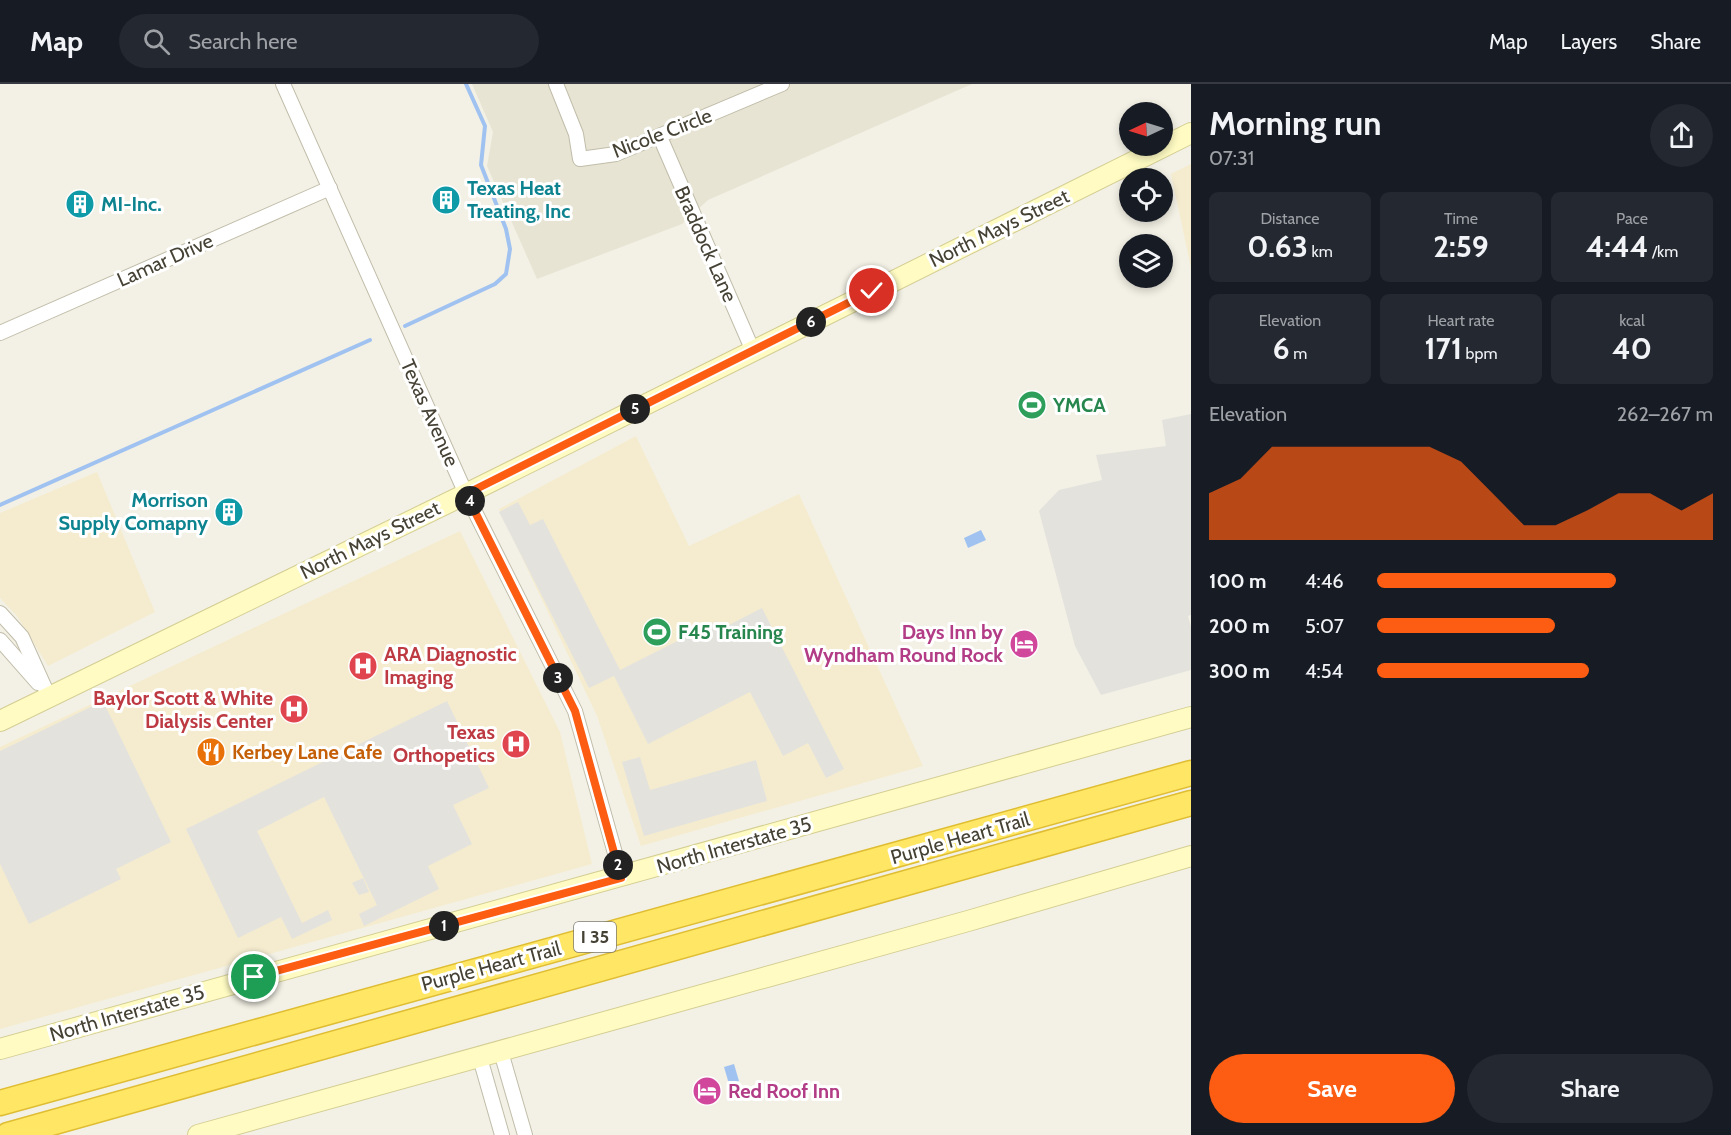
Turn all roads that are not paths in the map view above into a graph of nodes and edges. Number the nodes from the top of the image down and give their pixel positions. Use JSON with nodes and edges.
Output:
{"nodes":[{"id":1,"x":283,"y":84,"type":"edge"},
{"id":2,"x":556,"y":84,"type":"edge"},
{"id":3,"x":782,"y":84,"type":"edge"},
{"id":4,"x":1191,"y":133,"type":"edge"},
{"id":5,"x":660,"y":137,"type":"junction"},
{"id":6,"x":330,"y":188,"type":"junction"},
{"id":7,"x":0,"y":333,"type":"edge"},
{"id":8,"x":753,"y":351,"type":"junction"},
{"id":9,"x":466,"y":494,"type":"junction"},
{"id":10,"x":0,"y":613,"type":"edge"},
{"id":11,"x":0,"y":640,"type":"edge"},
{"id":12,"x":49,"y":697,"type":"junction"},
{"id":13,"x":1191,"y":717,"type":"edge"},
{"id":14,"x":0,"y":721,"type":"edge"},
{"id":15,"x":1191,"y":773,"type":"edge"},
{"id":16,"x":1191,"y":803,"type":"edge"},
{"id":17,"x":1191,"y":856,"type":"edge"},
{"id":18,"x":621,"y":878,"type":"junction"},
{"id":19,"x":0,"y":1049,"type":"edge"},
{"id":20,"x":501,"y":1052,"type":"junction"},
{"id":21,"x":480,"y":1058,"type":"junction"},
{"id":22,"x":0,"y":1103,"type":"edge"},
{"id":23,"x":8,"y":1135,"type":"edge"},
{"id":24,"x":198,"y":1135,"type":"edge"},
{"id":25,"x":502,"y":1135,"type":"edge"},
{"id":26,"x":525,"y":1135,"type":"edge"}],
"edges":[{"from":1,"to":6,"type":"street","name":"Texas Avenue"},
{"from":2,"to":5,"type":"street","name":"Nicole Circle"},
{"from":3,"to":5,"type":"street","name":"Nicole Circle"},
{"from":4,"to":8,"type":"main road","name":"North Mays Street"},
{"from":5,"to":8,"type":"street","name":"Braddock Lane"},
{"from":6,"to":7,"type":"street","name":"Lamar Drive"},
{"from":6,"to":9,"type":"street","name":"Texas Avenue"},
{"from":8,"to":9,"type":"main road","name":"North Mays Street"},
{"from":9,"to":12,"type":"main road","name":"North Mays Street"},
{"from":9,"to":18,"type":"street","name":"Texas Avenue"},
{"from":10,"to":12,"type":"street"},
{"from":11,"to":12,"type":"street"},
{"from":12,"to":14,"type":"main road","name":"North Mays Street"},
{"from":13,"to":18,"type":"main road","name":"North Interstate 35"},
{"from":15,"to":22,"type":"highway","name":"Purple Heart Trail","number":"I 35"},
{"from":16,"to":23,"type":"highway","name":"Purple Heart Trail","number":"I 35"},
{"from":17,"to":20,"type":"main road"},
{"from":18,"to":19,"type":"main road","name":"North Interstate 35"},
{"from":20,"to":21,"type":"main road"},
{"from":20,"to":26,"type":"street"},
{"from":21,"to":24,"type":"main road"},
{"from":21,"to":25,"type":"street"}]}
